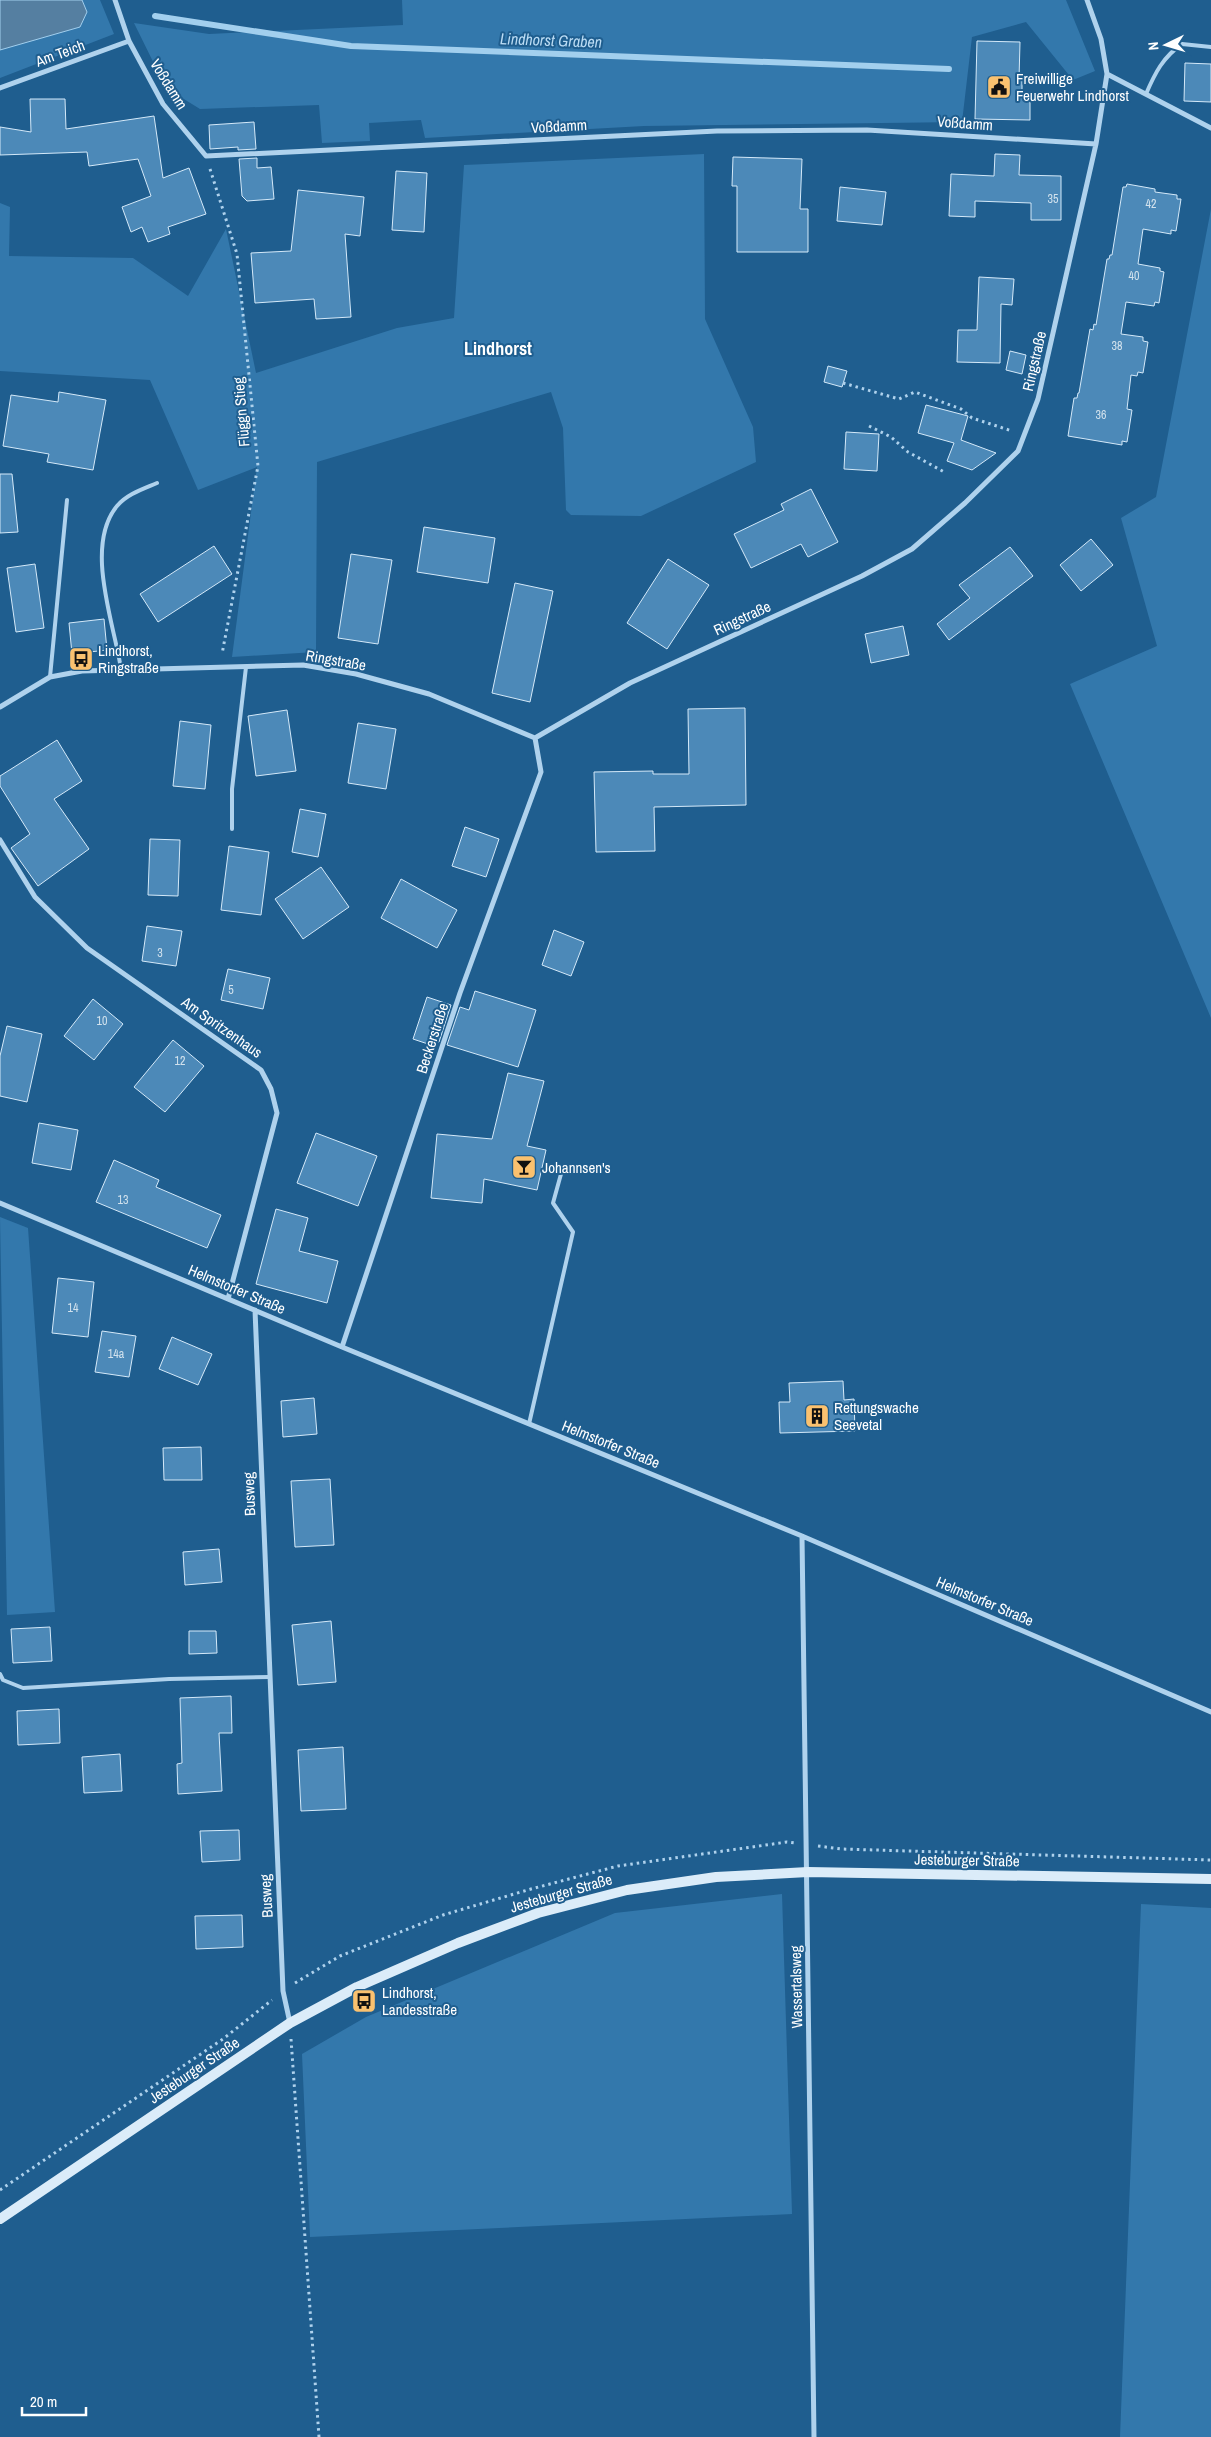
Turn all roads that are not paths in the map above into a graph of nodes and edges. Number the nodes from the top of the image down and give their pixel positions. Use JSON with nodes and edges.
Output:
{"nodes":[{"id":1,"x":115,"y":0,"type":"edge"},
{"id":2,"x":1087,"y":0,"type":"edge"},
{"id":3,"x":129,"y":41,"type":"junction"},
{"id":4,"x":1211,"y":47,"type":"edge"},
{"id":5,"x":1107,"y":74,"type":"junction"},
{"id":6,"x":0,"y":88,"type":"edge"},
{"id":7,"x":1146,"y":94,"type":"junction"},
{"id":8,"x":1211,"y":128,"type":"edge"},
{"id":9,"x":1096,"y":144,"type":"junction"},
{"id":10,"x":157,"y":483,"type":"dead end"},
{"id":11,"x":67,"y":500,"type":"dead end"},
{"id":12,"x":246,"y":667,"type":"junction"},
{"id":13,"x":121,"y":669,"type":"junction"},
{"id":14,"x":50,"y":678,"type":"junction"},
{"id":15,"x":0,"y":707,"type":"edge"},
{"id":16,"x":535,"y":738,"type":"junction"},
{"id":17,"x":232,"y":829,"type":"dead end"},
{"id":18,"x":0,"y":840,"type":"edge"},
{"id":19,"x":561,"y":1174,"type":"dead end"},
{"id":20,"x":0,"y":1203,"type":"edge"},
{"id":21,"x":228,"y":1299,"type":"junction"},
{"id":22,"x":255,"y":1310,"type":"junction"},
{"id":23,"x":342,"y":1347,"type":"junction"},
{"id":24,"x":529,"y":1424,"type":"junction"},
{"id":25,"x":802,"y":1536,"type":"junction"},
{"id":26,"x":0,"y":1674,"type":"edge"},
{"id":27,"x":269,"y":1676,"type":"junction"},
{"id":28,"x":1211,"y":1712,"type":"edge"},
{"id":29,"x":808,"y":1872,"type":"junction"},
{"id":30,"x":1211,"y":1879,"type":"edge"},
{"id":31,"x":290,"y":2023,"type":"junction"},
{"id":32,"x":0,"y":2219,"type":"edge"},
{"id":33,"x":814,"y":2437,"type":"edge"}],
"edges":[{"from":1,"to":3,"type":"street","name":"Voßdamm"},
{"from":2,"to":5,"type":"street","name":"Ringstraße"},
{"from":3,"to":6,"type":"street","name":"Am Teich"},
{"from":3,"to":9,"type":"street","name":"Voßdamm"},
{"from":4,"to":7,"type":"lane"},
{"from":5,"to":7,"type":"street"},
{"from":5,"to":9,"type":"street","name":"Ringstraße"},
{"from":7,"to":8,"type":"street"},
{"from":9,"to":16,"type":"street","name":"Ringstraße"},
{"from":10,"to":13,"type":"lane"},
{"from":11,"to":14,"type":"lane"},
{"from":12,"to":13,"type":"street","name":"Ringstraße"},
{"from":12,"to":16,"type":"street","name":"Ringstraße"},
{"from":12,"to":17,"type":"lane"},
{"from":13,"to":14,"type":"street","name":"Ringstraße"},
{"from":14,"to":15,"type":"street","name":"Ringstraße"},
{"from":16,"to":23,"type":"street","name":"Beckerstraße"},
{"from":18,"to":21,"type":"street","name":"Am Spritzenhaus"},
{"from":19,"to":24,"type":"lane"},
{"from":20,"to":21,"type":"street","name":"Helmstorfer Straße"},
{"from":21,"to":22,"type":"street","name":"Helmstorfer Straße"},
{"from":22,"to":23,"type":"street","name":"Helmstorfer Straße"},
{"from":22,"to":27,"type":"street","name":"Busweg"},
{"from":23,"to":24,"type":"street","name":"Helmstorfer Straße"},
{"from":24,"to":25,"type":"street","name":"Helmstorfer Straße"},
{"from":25,"to":28,"type":"street","name":"Helmstorfer Straße"},
{"from":25,"to":29,"type":"street","name":"Wassertalsweg"},
{"from":26,"to":27,"type":"lane"},
{"from":27,"to":31,"type":"street","name":"Busweg"},
{"from":29,"to":30,"type":"main road","name":"Jesteburger Straße"},
{"from":29,"to":31,"type":"main road","name":"Jesteburger Straße"},
{"from":29,"to":33,"type":"street","name":"Wassertalsweg"},
{"from":31,"to":32,"type":"main road","name":"Jesteburger Straße"}]}
